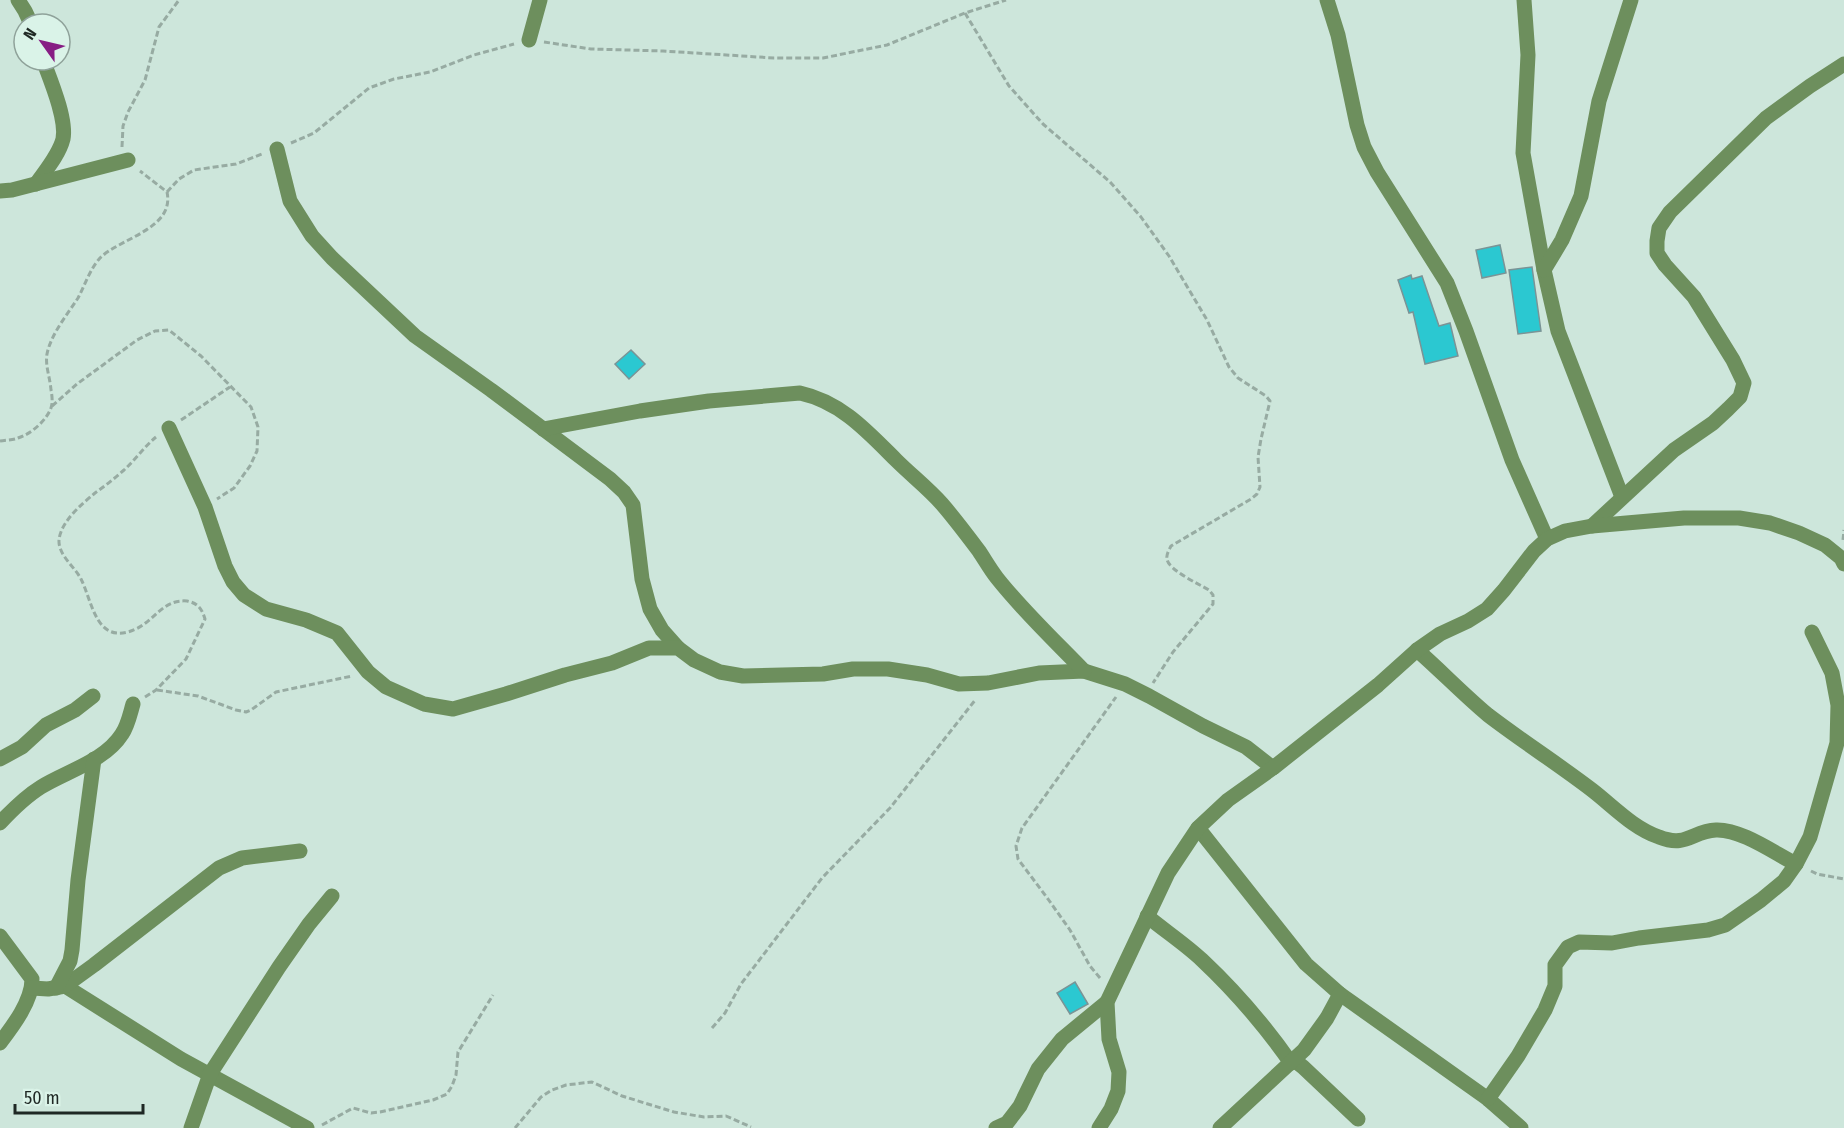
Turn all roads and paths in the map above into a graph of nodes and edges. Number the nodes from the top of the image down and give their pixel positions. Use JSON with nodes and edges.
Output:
{"nodes":[{"id":1,"x":179,"y":0,"type":"edge"},
{"id":2,"x":540,"y":0,"type":"edge"},
{"id":3,"x":1006,"y":0,"type":"edge"},
{"id":4,"x":1327,"y":0,"type":"edge"},
{"id":5,"x":1524,"y":0,"type":"edge"},
{"id":6,"x":1631,"y":0,"type":"edge"},
{"id":7,"x":964,"y":13,"type":"junction"},
{"id":8,"x":529,"y":40,"type":"junction"},
{"id":9,"x":1844,"y":64,"type":"edge"},
{"id":10,"x":47,"y":72,"type":"edge"},
{"id":11,"x":278,"y":149,"type":"junction"},
{"id":12,"x":128,"y":160,"type":"junction"},
{"id":13,"x":36,"y":184,"type":"junction"},
{"id":14,"x":0,"y":191,"type":"edge"},
{"id":15,"x":166,"y":192,"type":"junction"},
{"id":16,"x":1544,"y":270,"type":"junction"},
{"id":17,"x":230,"y":387,"type":"junction"},
{"id":18,"x":52,"y":406,"type":"junction"},
{"id":19,"x":169,"y":428,"type":"junction"},
{"id":20,"x":543,"y":429,"type":"junction"},
{"id":21,"x":0,"y":441,"type":"edge"},
{"id":22,"x":1622,"y":497,"type":"junction"},
{"id":23,"x":205,"y":507,"type":"junction"},
{"id":24,"x":1592,"y":526,"type":"junction"},
{"id":25,"x":1547,"y":539,"type":"junction"},
{"id":26,"x":1844,"y":564,"type":"edge"},
{"id":27,"x":1812,"y":632,"type":"dead end"},
{"id":28,"x":678,"y":648,"type":"junction"},
{"id":29,"x":1417,"y":650,"type":"junction"},
{"id":30,"x":1084,"y":671,"type":"junction"},
{"id":31,"x":368,"y":672,"type":"junction"},
{"id":32,"x":988,"y":683,"type":"junction"},
{"id":33,"x":1125,"y":684,"type":"junction"},
{"id":34,"x":156,"y":690,"type":"junction"},
{"id":35,"x":93,"y":696,"type":"dead end"},
{"id":36,"x":1149,"y":696,"type":"junction"},
{"id":37,"x":133,"y":704,"type":"joint"},
{"id":38,"x":0,"y":759,"type":"edge"},
{"id":39,"x":94,"y":759,"type":"junction"},
{"id":40,"x":1273,"y":768,"type":"junction"},
{"id":41,"x":0,"y":823,"type":"edge"},
{"id":42,"x":1198,"y":828,"type":"junction"},
{"id":43,"x":300,"y":851,"type":"dead end"},
{"id":44,"x":1796,"y":864,"type":"junction"},
{"id":45,"x":1844,"y":879,"type":"edge"},
{"id":46,"x":332,"y":896,"type":"dead end"},
{"id":47,"x":1147,"y":916,"type":"junction"},
{"id":48,"x":0,"y":936,"type":"edge"},
{"id":49,"x":60,"y":987,"type":"junction"},
{"id":50,"x":1114,"y":987,"type":"junction"},
{"id":51,"x":32,"y":988,"type":"junction"},
{"id":52,"x":1340,"y":994,"type":"junction"},
{"id":53,"x":494,"y":995,"type":"dead end"},
{"id":54,"x":1107,"y":1002,"type":"junction"},
{"id":55,"x":712,"y":1028,"type":"dead end"},
{"id":56,"x":0,"y":1043,"type":"edge"},
{"id":57,"x":1292,"y":1061,"type":"junction"},
{"id":58,"x":210,"y":1074,"type":"junction"},
{"id":59,"x":1488,"y":1099,"type":"junction"},
{"id":60,"x":1358,"y":1119,"type":"dead end"},
{"id":61,"x":751,"y":1126,"type":"dead end"},
{"id":62,"x":191,"y":1128,"type":"edge"},
{"id":63,"x":307,"y":1128,"type":"edge"},
{"id":64,"x":318,"y":1128,"type":"edge"},
{"id":65,"x":515,"y":1128,"type":"edge"},
{"id":66,"x":996,"y":1128,"type":"edge"},
{"id":67,"x":1099,"y":1128,"type":"edge"},
{"id":68,"x":1220,"y":1128,"type":"edge"},
{"id":69,"x":1521,"y":1128,"type":"edge"}],
"edges":[{"from":1,"to":12,"type":"path"},
{"from":2,"to":8,"type":"street"},
{"from":3,"to":7,"type":"path"},
{"from":4,"to":25,"type":"street"},
{"from":5,"to":16,"type":"street"},
{"from":6,"to":16,"type":"street"},
{"from":7,"to":8,"type":"path"},
{"from":7,"to":36,"type":"path"},
{"from":8,"to":11,"type":"path"},
{"from":9,"to":22,"type":"street"},
{"from":10,"to":13,"type":"street"},
{"from":11,"to":15,"type":"path"},
{"from":11,"to":20,"type":"street"},
{"from":12,"to":13,"type":"street"},
{"from":12,"to":15,"type":"path"},
{"from":13,"to":14,"type":"street"},
{"from":15,"to":18,"type":"path"},
{"from":16,"to":22,"type":"street"},
{"from":17,"to":18,"type":"path"},
{"from":17,"to":19,"type":"path"},
{"from":17,"to":23,"type":"path"},
{"from":18,"to":21,"type":"path"},
{"from":19,"to":23,"type":"street"},
{"from":19,"to":34,"type":"path"},
{"from":20,"to":28,"type":"street"},
{"from":20,"to":30,"type":"street"},
{"from":22,"to":24,"type":"street"},
{"from":23,"to":31,"type":"street"},
{"from":24,"to":25,"type":"street"},
{"from":24,"to":26,"type":"street"},
{"from":25,"to":29,"type":"street"},
{"from":27,"to":44,"type":"street"},
{"from":28,"to":31,"type":"street"},
{"from":28,"to":32,"type":"street"},
{"from":29,"to":40,"type":"street"},
{"from":29,"to":44,"type":"street"},
{"from":30,"to":32,"type":"street"},
{"from":30,"to":33,"type":"street"},
{"from":31,"to":34,"type":"path"},
{"from":32,"to":55,"type":"path"},
{"from":33,"to":36,"type":"street"},
{"from":33,"to":50,"type":"path"},
{"from":34,"to":37,"type":"path"},
{"from":35,"to":38,"type":"street"},
{"from":36,"to":40,"type":"street"},
{"from":37,"to":39,"type":"street"},
{"from":39,"to":41,"type":"street"},
{"from":39,"to":49,"type":"street"},
{"from":40,"to":42,"type":"street"},
{"from":42,"to":47,"type":"street"},
{"from":42,"to":52,"type":"street"},
{"from":43,"to":49,"type":"street"},
{"from":44,"to":45,"type":"path"},
{"from":44,"to":59,"type":"street"},
{"from":46,"to":58,"type":"street"},
{"from":47,"to":50,"type":"street"},
{"from":47,"to":57,"type":"street"},
{"from":48,"to":51,"type":"street"},
{"from":49,"to":51,"type":"street"},
{"from":49,"to":58,"type":"street"},
{"from":50,"to":54,"type":"street"},
{"from":51,"to":56,"type":"street"},
{"from":52,"to":57,"type":"street"},
{"from":52,"to":59,"type":"street"},
{"from":53,"to":64,"type":"path"},
{"from":54,"to":66,"type":"street"},
{"from":54,"to":67,"type":"street"},
{"from":57,"to":60,"type":"street"},
{"from":57,"to":68,"type":"street"},
{"from":58,"to":62,"type":"street"},
{"from":58,"to":63,"type":"street"},
{"from":59,"to":69,"type":"street"},
{"from":61,"to":65,"type":"path"}]}
